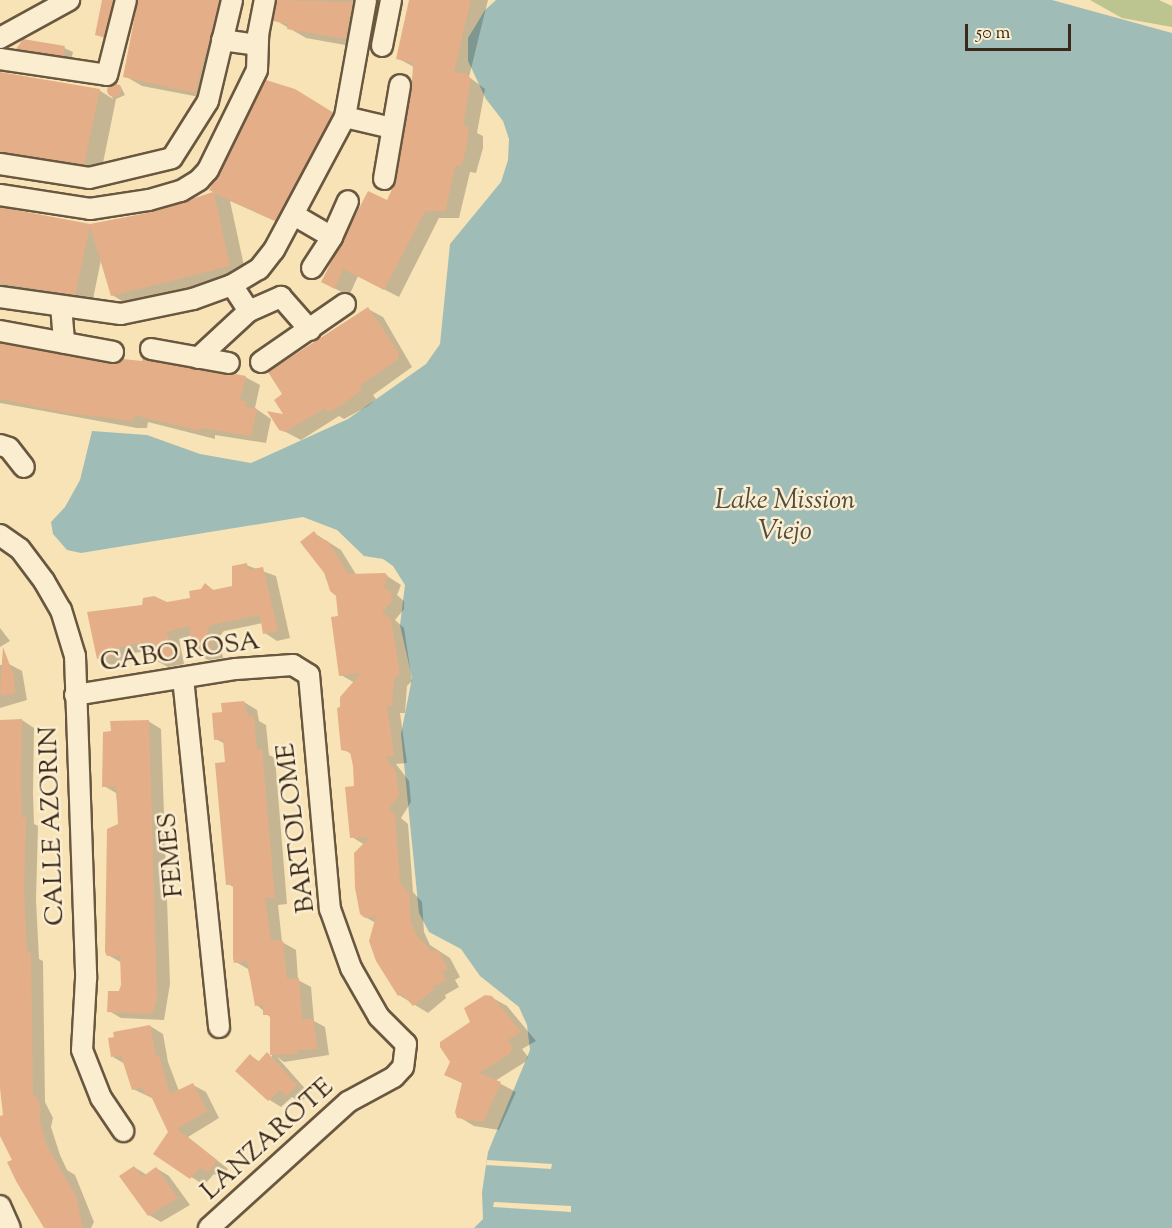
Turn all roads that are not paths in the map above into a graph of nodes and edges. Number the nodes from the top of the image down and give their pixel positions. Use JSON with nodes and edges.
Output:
{"nodes":[{"id":1,"x":69,"y":0,"type":"edge"},
{"id":2,"x":126,"y":0,"type":"edge"},
{"id":3,"x":232,"y":0,"type":"edge"},
{"id":4,"x":265,"y":0,"type":"edge"},
{"id":5,"x":365,"y":1,"type":"edge"},
{"id":6,"x":390,"y":5,"type":"edge"},
{"id":7,"x":0,"y":38,"type":"edge"},
{"id":8,"x":222,"y":40,"type":"junction"},
{"id":9,"x":257,"y":45,"type":"junction"},
{"id":10,"x":381,"y":46,"type":"dead end"},
{"id":11,"x":0,"y":59,"type":"edge"},
{"id":12,"x":400,"y":85,"type":"dead end"},
{"id":13,"x":345,"y":117,"type":"junction"},
{"id":14,"x":392,"y":128,"type":"junction"},
{"id":15,"x":175,"y":155,"type":"junction"},
{"id":16,"x":0,"y":164,"type":"edge"},
{"id":17,"x":89,"y":177,"type":"junction"},
{"id":18,"x":200,"y":178,"type":"junction"},
{"id":19,"x":384,"y":179,"type":"dead end"},
{"id":20,"x":0,"y":195,"type":"edge"},
{"id":21,"x":348,"y":201,"type":"dead end"},
{"id":22,"x":90,"y":210,"type":"junction"},
{"id":23,"x":294,"y":215,"type":"junction"},
{"id":24,"x":332,"y":237,"type":"junction"},
{"id":25,"x":312,"y":268,"type":"dead end"},
{"id":26,"x":232,"y":285,"type":"junction"},
{"id":27,"x":0,"y":297,"type":"edge"},
{"id":28,"x":345,"y":304,"type":"dead end"},
{"id":29,"x":61,"y":306,"type":"junction"},
{"id":30,"x":249,"y":311,"type":"junction"},
{"id":31,"x":310,"y":330,"type":"junction"},
{"id":32,"x":0,"y":331,"type":"edge"},
{"id":33,"x":64,"y":343,"type":"junction"},
{"id":34,"x":151,"y":349,"type":"dead end"},
{"id":35,"x":113,"y":352,"type":"dead end"},
{"id":36,"x":198,"y":358,"type":"junction"},
{"id":37,"x":261,"y":362,"type":"dead end"},
{"id":38,"x":229,"y":363,"type":"dead end"},
{"id":39,"x":0,"y":445,"type":"edge"},
{"id":40,"x":24,"y":467,"type":"dead end"},
{"id":41,"x":0,"y":535,"type":"edge"},
{"id":42,"x":293,"y":665,"type":"joint"},
{"id":43,"x":183,"y":678,"type":"junction"},
{"id":44,"x":75,"y":695,"type":"junction"},
{"id":45,"x":219,"y":1027,"type":"dead end"},
{"id":46,"x":394,"y":1077,"type":"joint"},
{"id":47,"x":123,"y":1131,"type":"dead end"},
{"id":48,"x":0,"y":1206,"type":"edge"},
{"id":49,"x":10,"y":1228,"type":"edge"},
{"id":50,"x":209,"y":1228,"type":"edge"}],
"edges":[{"from":1,"to":7,"type":"street"},
{"from":2,"to":11,"type":"street"},
{"from":3,"to":8,"type":"street"},
{"from":4,"to":9,"type":"street"},
{"from":5,"to":6,"type":"street"},
{"from":5,"to":13,"type":"street"},
{"from":6,"to":10,"type":"street"},
{"from":8,"to":9,"type":"street"},
{"from":8,"to":15,"type":"street"},
{"from":9,"to":18,"type":"street"},
{"from":12,"to":14,"type":"street"},
{"from":13,"to":14,"type":"street"},
{"from":13,"to":23,"type":"street"},
{"from":14,"to":19,"type":"street"},
{"from":15,"to":17,"type":"street"},
{"from":15,"to":18,"type":"street"},
{"from":16,"to":17,"type":"street"},
{"from":17,"to":22,"type":"street"},
{"from":18,"to":22,"type":"street"},
{"from":20,"to":22,"type":"street"},
{"from":21,"to":24,"type":"street"},
{"from":23,"to":24,"type":"street"},
{"from":23,"to":26,"type":"street"},
{"from":24,"to":25,"type":"street"},
{"from":26,"to":29,"type":"street"},
{"from":26,"to":30,"type":"street"},
{"from":27,"to":29,"type":"street"},
{"from":28,"to":31,"type":"street"},
{"from":29,"to":33,"type":"street"},
{"from":30,"to":31,"type":"street"},
{"from":30,"to":36,"type":"street"},
{"from":31,"to":37,"type":"street"},
{"from":32,"to":33,"type":"street"},
{"from":33,"to":35,"type":"street"},
{"from":34,"to":36,"type":"street"},
{"from":36,"to":38,"type":"street"},
{"from":39,"to":40,"type":"street"},
{"from":41,"to":44,"type":"street","name":"CALLE AZORIN"},
{"from":42,"to":43,"type":"street","name":"CABO ROSA"},
{"from":42,"to":46,"type":"street","name":"BARTOLOME"},
{"from":43,"to":44,"type":"street","name":"CABO ROSA"},
{"from":43,"to":45,"type":"street","name":"FEMES"},
{"from":44,"to":47,"type":"street","name":"CALLE AZORIN"},
{"from":46,"to":50,"type":"street","name":"LANZAROTE"},
{"from":48,"to":49,"type":"street"}]}
